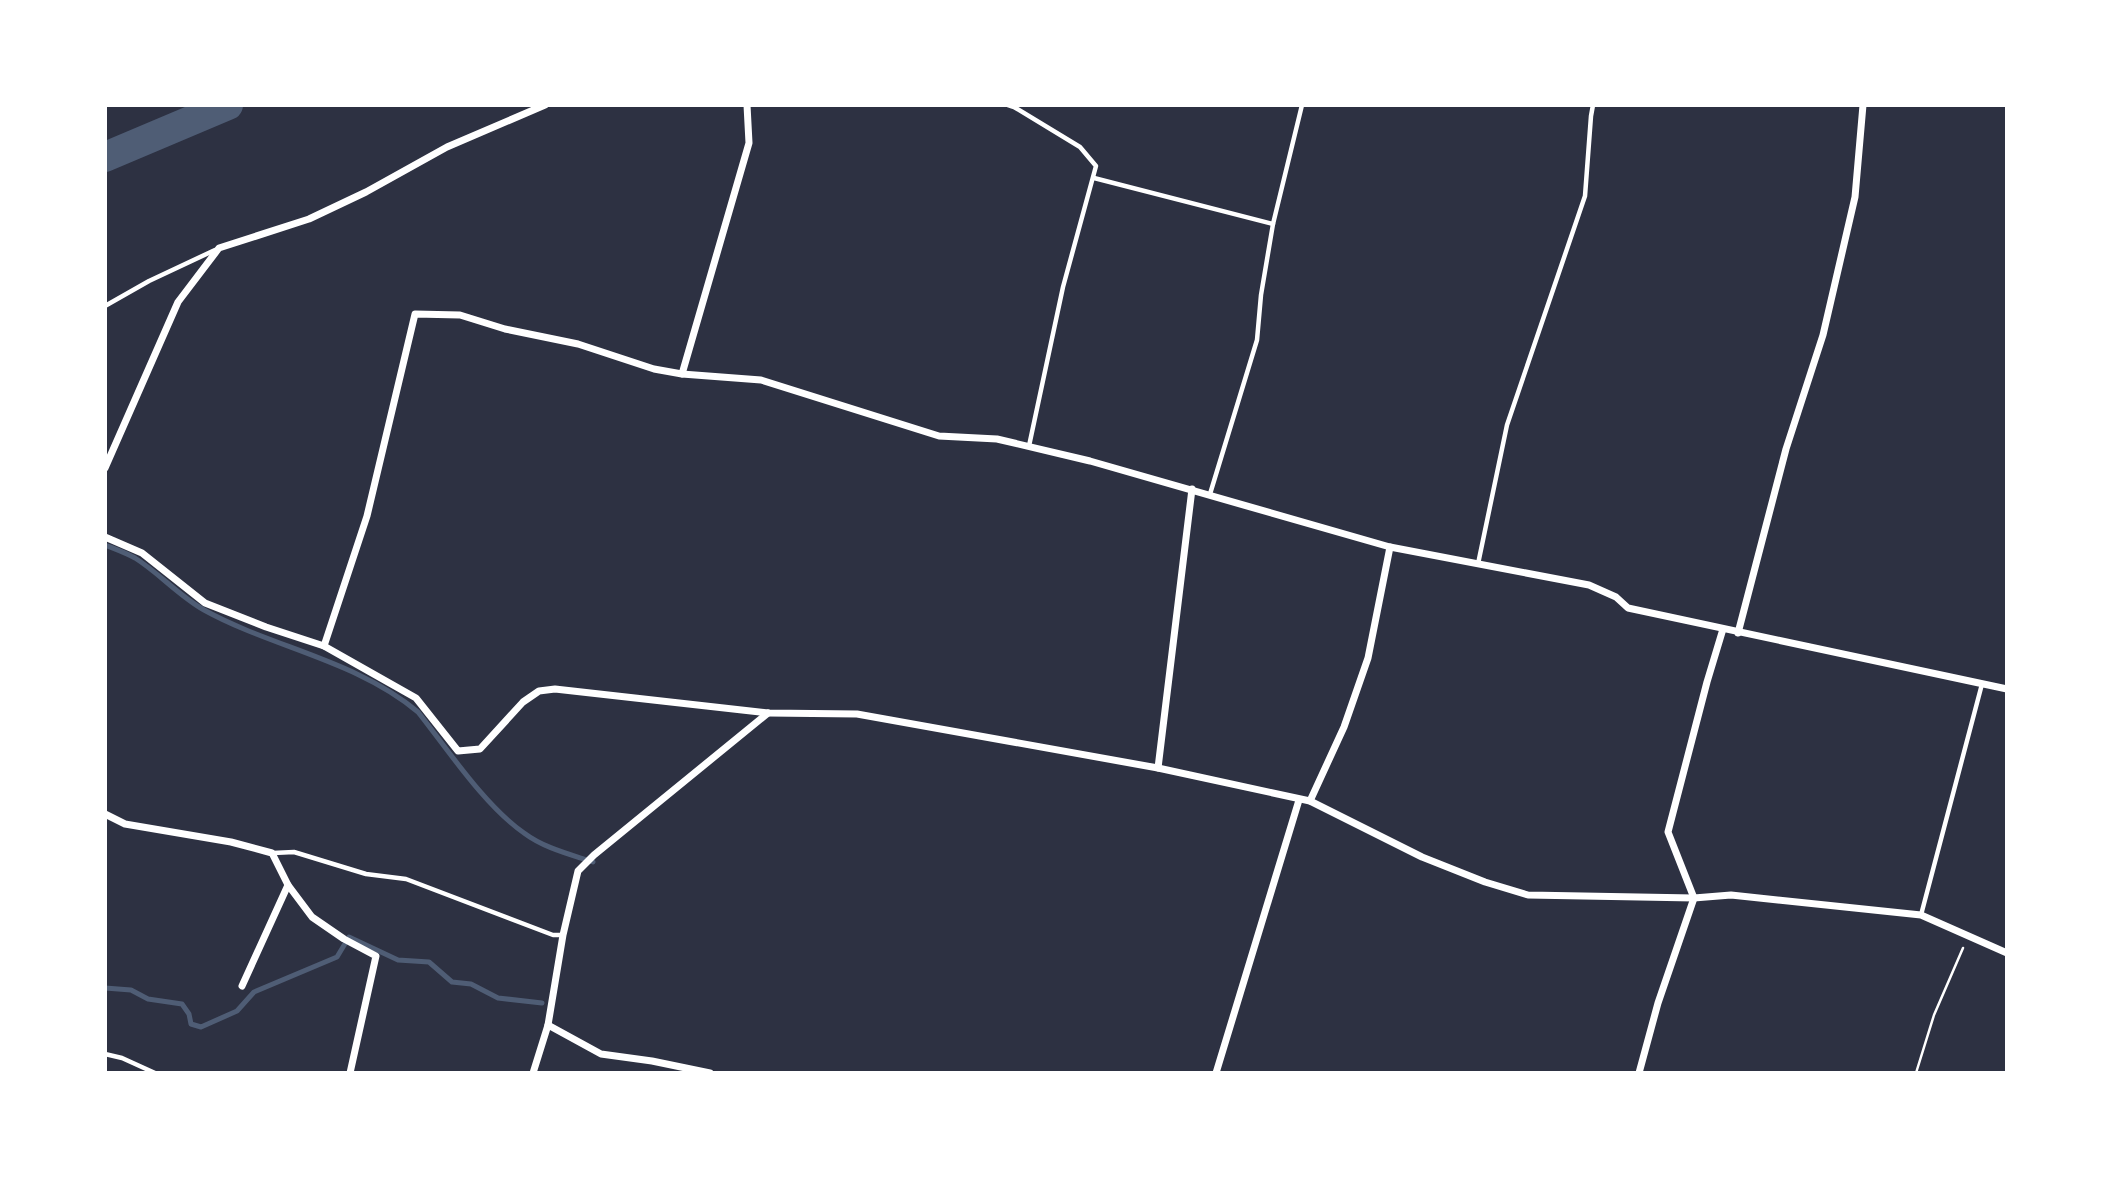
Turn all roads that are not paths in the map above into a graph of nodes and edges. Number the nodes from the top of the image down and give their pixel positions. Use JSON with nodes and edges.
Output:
{"nodes":[{"id":1,"x":545,"y":105,"type":"edge"},
{"id":2,"x":747,"y":105,"type":"edge"},
{"id":3,"x":1008,"y":105,"type":"edge"},
{"id":4,"x":1302,"y":105,"type":"edge"},
{"id":5,"x":1594,"y":105,"type":"edge"},
{"id":6,"x":1863,"y":105,"type":"edge"},
{"id":7,"x":1094,"y":177,"type":"junction"},
{"id":8,"x":1273,"y":224,"type":"junction"},
{"id":9,"x":219,"y":248,"type":"junction"},
{"id":10,"x":105,"y":306,"type":"edge"},
{"id":11,"x":682,"y":373,"type":"junction"},
{"id":12,"x":1029,"y":446,"type":"junction"},
{"id":13,"x":105,"y":468,"type":"edge"},
{"id":14,"x":1192,"y":489,"type":"junction"},
{"id":15,"x":1210,"y":494,"type":"junction"},
{"id":16,"x":105,"y":537,"type":"edge"},
{"id":17,"x":1390,"y":547,"type":"junction"},
{"id":18,"x":1478,"y":565,"type":"junction"},
{"id":19,"x":1723,"y":629,"type":"junction"},
{"id":20,"x":1738,"y":632,"type":"junction"},
{"id":21,"x":324,"y":646,"type":"junction"},
{"id":22,"x":1982,"y":683,"type":"junction"},
{"id":23,"x":2007,"y":689,"type":"edge"},
{"id":24,"x":768,"y":713,"type":"junction"},
{"id":25,"x":1158,"y":768,"type":"junction"},
{"id":26,"x":1299,"y":800,"type":"junction"},
{"id":27,"x":1310,"y":801,"type":"junction"},
{"id":28,"x":105,"y":814,"type":"edge"},
{"id":29,"x":272,"y":853,"type":"junction"},
{"id":30,"x":288,"y":885,"type":"junction"},
{"id":31,"x":1694,"y":898,"type":"junction"},
{"id":32,"x":1921,"y":915,"type":"junction"},
{"id":33,"x":563,"y":935,"type":"junction"},
{"id":34,"x":2007,"y":953,"type":"edge"},
{"id":35,"x":242,"y":986,"type":"dead end"},
{"id":36,"x":548,"y":1025,"type":"junction"},
{"id":37,"x":105,"y":1054,"type":"edge"},
{"id":38,"x":155,"y":1073,"type":"edge"},
{"id":39,"x":350,"y":1073,"type":"edge"},
{"id":40,"x":533,"y":1073,"type":"edge"},
{"id":41,"x":710,"y":1073,"type":"edge"},
{"id":42,"x":1216,"y":1073,"type":"edge"},
{"id":43,"x":1639,"y":1073,"type":"edge"}],
"edges":[{"from":1,"to":9,"type":"street"},
{"from":2,"to":11,"type":"street"},
{"from":3,"to":7,"type":"lane"},
{"from":4,"to":8,"type":"lane"},
{"from":5,"to":18,"type":"lane"},
{"from":6,"to":20,"type":"street"},
{"from":7,"to":8,"type":"lane"},
{"from":7,"to":12,"type":"lane"},
{"from":8,"to":15,"type":"lane"},
{"from":9,"to":10,"type":"lane"},
{"from":9,"to":13,"type":"street"},
{"from":11,"to":12,"type":"street"},
{"from":11,"to":21,"type":"street"},
{"from":12,"to":14,"type":"street"},
{"from":14,"to":15,"type":"street"},
{"from":14,"to":25,"type":"street"},
{"from":15,"to":17,"type":"street"},
{"from":16,"to":21,"type":"street"},
{"from":17,"to":18,"type":"street"},
{"from":17,"to":27,"type":"street"},
{"from":18,"to":19,"type":"street"},
{"from":19,"to":20,"type":"street"},
{"from":19,"to":31,"type":"street"},
{"from":20,"to":22,"type":"street"},
{"from":21,"to":24,"type":"street"},
{"from":22,"to":23,"type":"street"},
{"from":22,"to":32,"type":"lane"},
{"from":24,"to":25,"type":"street"},
{"from":24,"to":33,"type":"street"},
{"from":25,"to":26,"type":"street"},
{"from":26,"to":27,"type":"street"},
{"from":26,"to":42,"type":"street"},
{"from":27,"to":31,"type":"street"},
{"from":28,"to":29,"type":"street"},
{"from":29,"to":30,"type":"street"},
{"from":29,"to":33,"type":"lane"},
{"from":30,"to":35,"type":"street"},
{"from":30,"to":39,"type":"street"},
{"from":31,"to":32,"type":"street"},
{"from":31,"to":43,"type":"street"},
{"from":32,"to":34,"type":"street"},
{"from":33,"to":36,"type":"street"},
{"from":36,"to":40,"type":"street"},
{"from":36,"to":41,"type":"street"},
{"from":37,"to":38,"type":"lane"}]}
